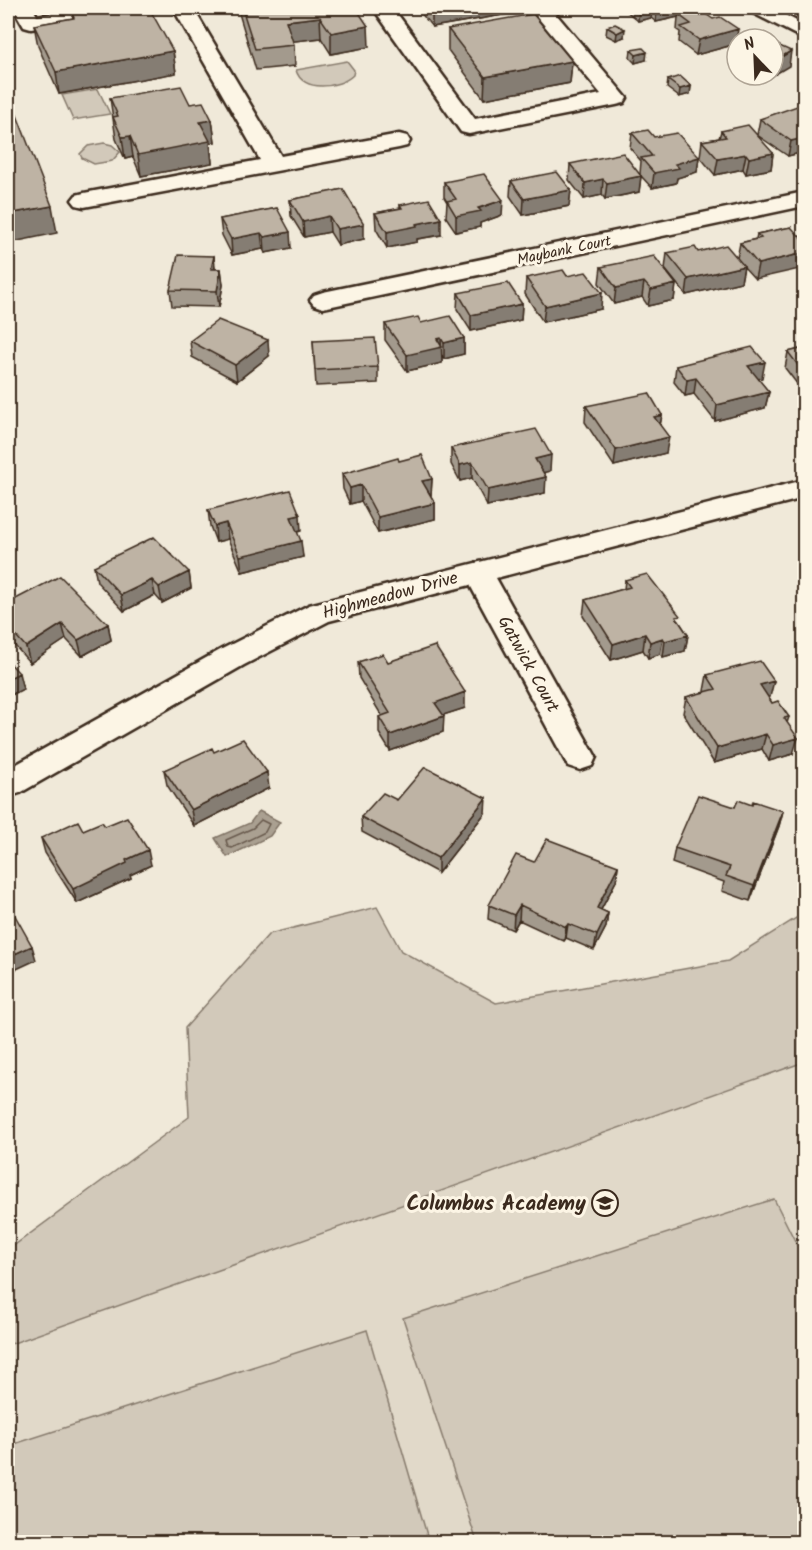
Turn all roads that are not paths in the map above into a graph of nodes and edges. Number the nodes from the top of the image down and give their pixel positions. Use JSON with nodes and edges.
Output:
{"nodes":[{"id":1,"x":23,"y":8,"type":"edge"},
{"id":2,"x":123,"y":8,"type":"edge"},
{"id":3,"x":183,"y":8,"type":"edge"},
{"id":4,"x":383,"y":8,"type":"edge"},
{"id":5,"x":540,"y":8,"type":"edge"},
{"id":6,"x":758,"y":8,"type":"edge"},
{"id":7,"x":798,"y":24,"type":"edge"},
{"id":8,"x":399,"y":141,"type":"dead end"},
{"id":9,"x":273,"y":164,"type":"junction"},
{"id":10,"x":804,"y":199,"type":"edge"},
{"id":11,"x":84,"y":200,"type":"dead end"},
{"id":12,"x":323,"y":300,"type":"dead end"},
{"id":13,"x":804,"y":489,"type":"edge"},
{"id":14,"x":478,"y":572,"type":"junction"},
{"id":15,"x":580,"y":757,"type":"dead end"},
{"id":16,"x":8,"y":784,"type":"edge"}],
"edges":[{"from":1,"to":2,"type":"street"},
{"from":3,"to":9,"type":"street"},
{"from":4,"to":5,"type":"street"},
{"from":6,"to":7,"type":"street"},
{"from":8,"to":9,"type":"street"},
{"from":9,"to":11,"type":"street"},
{"from":10,"to":12,"type":"street","name":"Maybank Court"},
{"from":13,"to":14,"type":"street","name":"Highmeadow Drive"},
{"from":14,"to":15,"type":"street","name":"Gatwick Court"},
{"from":14,"to":16,"type":"street","name":"Highmeadow Drive"}]}
